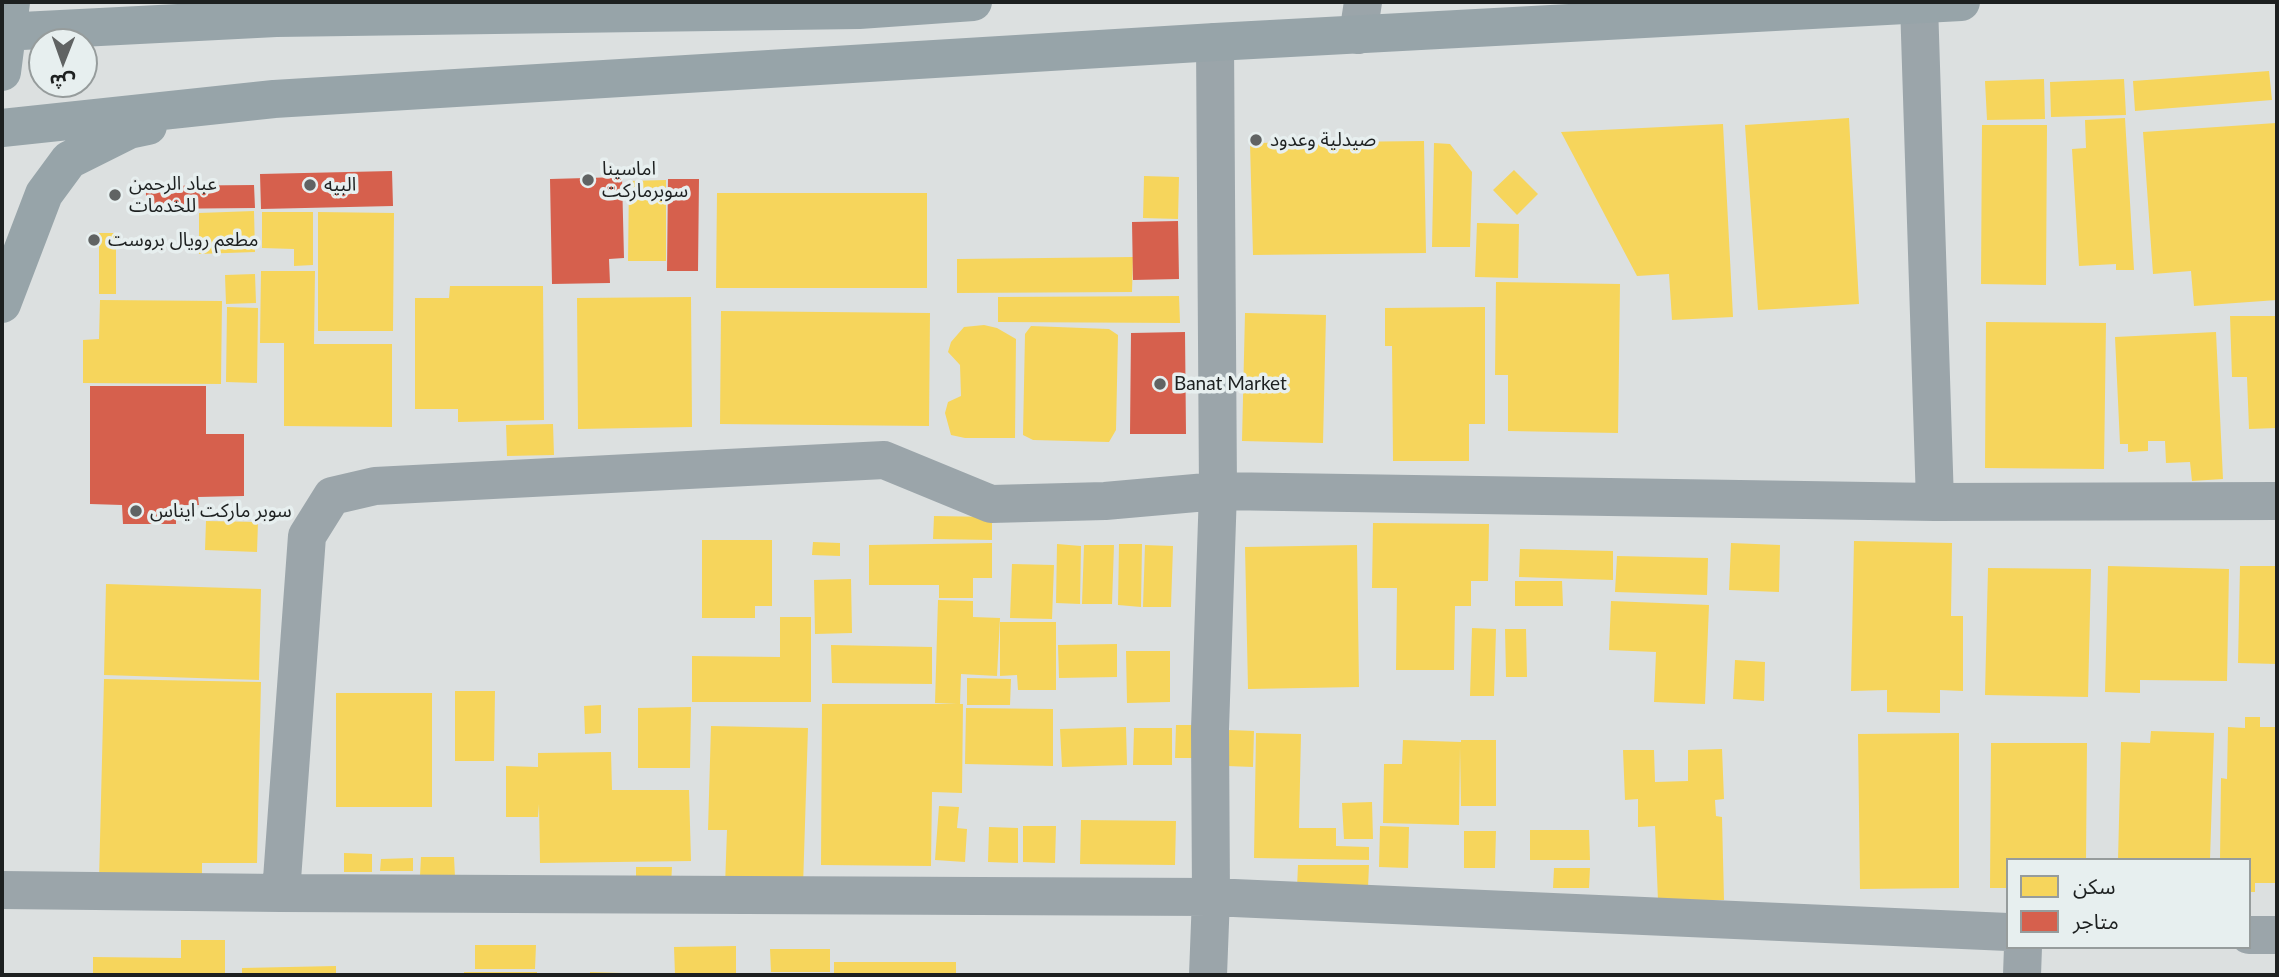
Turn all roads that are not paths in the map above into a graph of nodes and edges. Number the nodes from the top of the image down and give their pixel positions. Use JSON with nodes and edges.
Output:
{"nodes":[{"id":1,"x":242,"y":2,"type":"edge"},
{"id":2,"x":973,"y":2,"type":"edge"},
{"id":3,"x":1961,"y":2,"type":"edge"},
{"id":4,"x":1919,"y":4,"type":"junction"},
{"id":5,"x":276,"y":18,"type":"junction"},
{"id":6,"x":1360,"y":18,"type":"edge"},
{"id":7,"x":7,"y":22,"type":"edge"},
{"id":8,"x":1215,"y":42,"type":"junction"},
{"id":9,"x":2,"y":72,"type":"edge"},
{"id":10,"x":274,"y":99,"type":"junction"},
{"id":11,"x":2,"y":128,"type":"edge"},
{"id":12,"x":2,"y":304,"type":"edge"},
{"id":13,"x":1218,"y":491,"type":"junction"},
{"id":14,"x":2277,"y":501,"type":"edge"},
{"id":15,"x":1935,"y":502,"type":"junction"},
{"id":16,"x":2,"y":890,"type":"edge"},
{"id":17,"x":281,"y":893,"type":"junction"},
{"id":18,"x":1211,"y":897,"type":"junction"},
{"id":19,"x":2006,"y":932,"type":"edge"},
{"id":20,"x":2251,"y":935,"type":"edge"},
{"id":21,"x":2277,"y":935,"type":"edge"},
{"id":22,"x":2023,"y":949,"type":"edge"},
{"id":23,"x":1208,"y":975,"type":"edge"},
{"id":24,"x":2022,"y":975,"type":"edge"}],
"edges":[{"from":1,"to":5,"type":"main road"},
{"from":2,"to":5,"type":"main road"},
{"from":3,"to":4,"type":"main road"},
{"from":4,"to":6,"type":"main road"},
{"from":4,"to":15,"type":"street"},
{"from":5,"to":7,"type":"main road"},
{"from":6,"to":8,"type":"main road"},
{"from":7,"to":9,"type":"main road"},
{"from":8,"to":10,"type":"main road"},
{"from":8,"to":13,"type":"street"},
{"from":10,"to":11,"type":"main road"},
{"from":10,"to":12,"type":"main road"},
{"from":13,"to":15,"type":"street"},
{"from":13,"to":17,"type":"street"},
{"from":13,"to":18,"type":"street"},
{"from":14,"to":15,"type":"street"},
{"from":16,"to":17,"type":"street"},
{"from":17,"to":18,"type":"street"},
{"from":18,"to":19,"type":"street"},
{"from":18,"to":23,"type":"street"},
{"from":20,"to":21,"type":"street"},
{"from":22,"to":24,"type":"street"}]}
